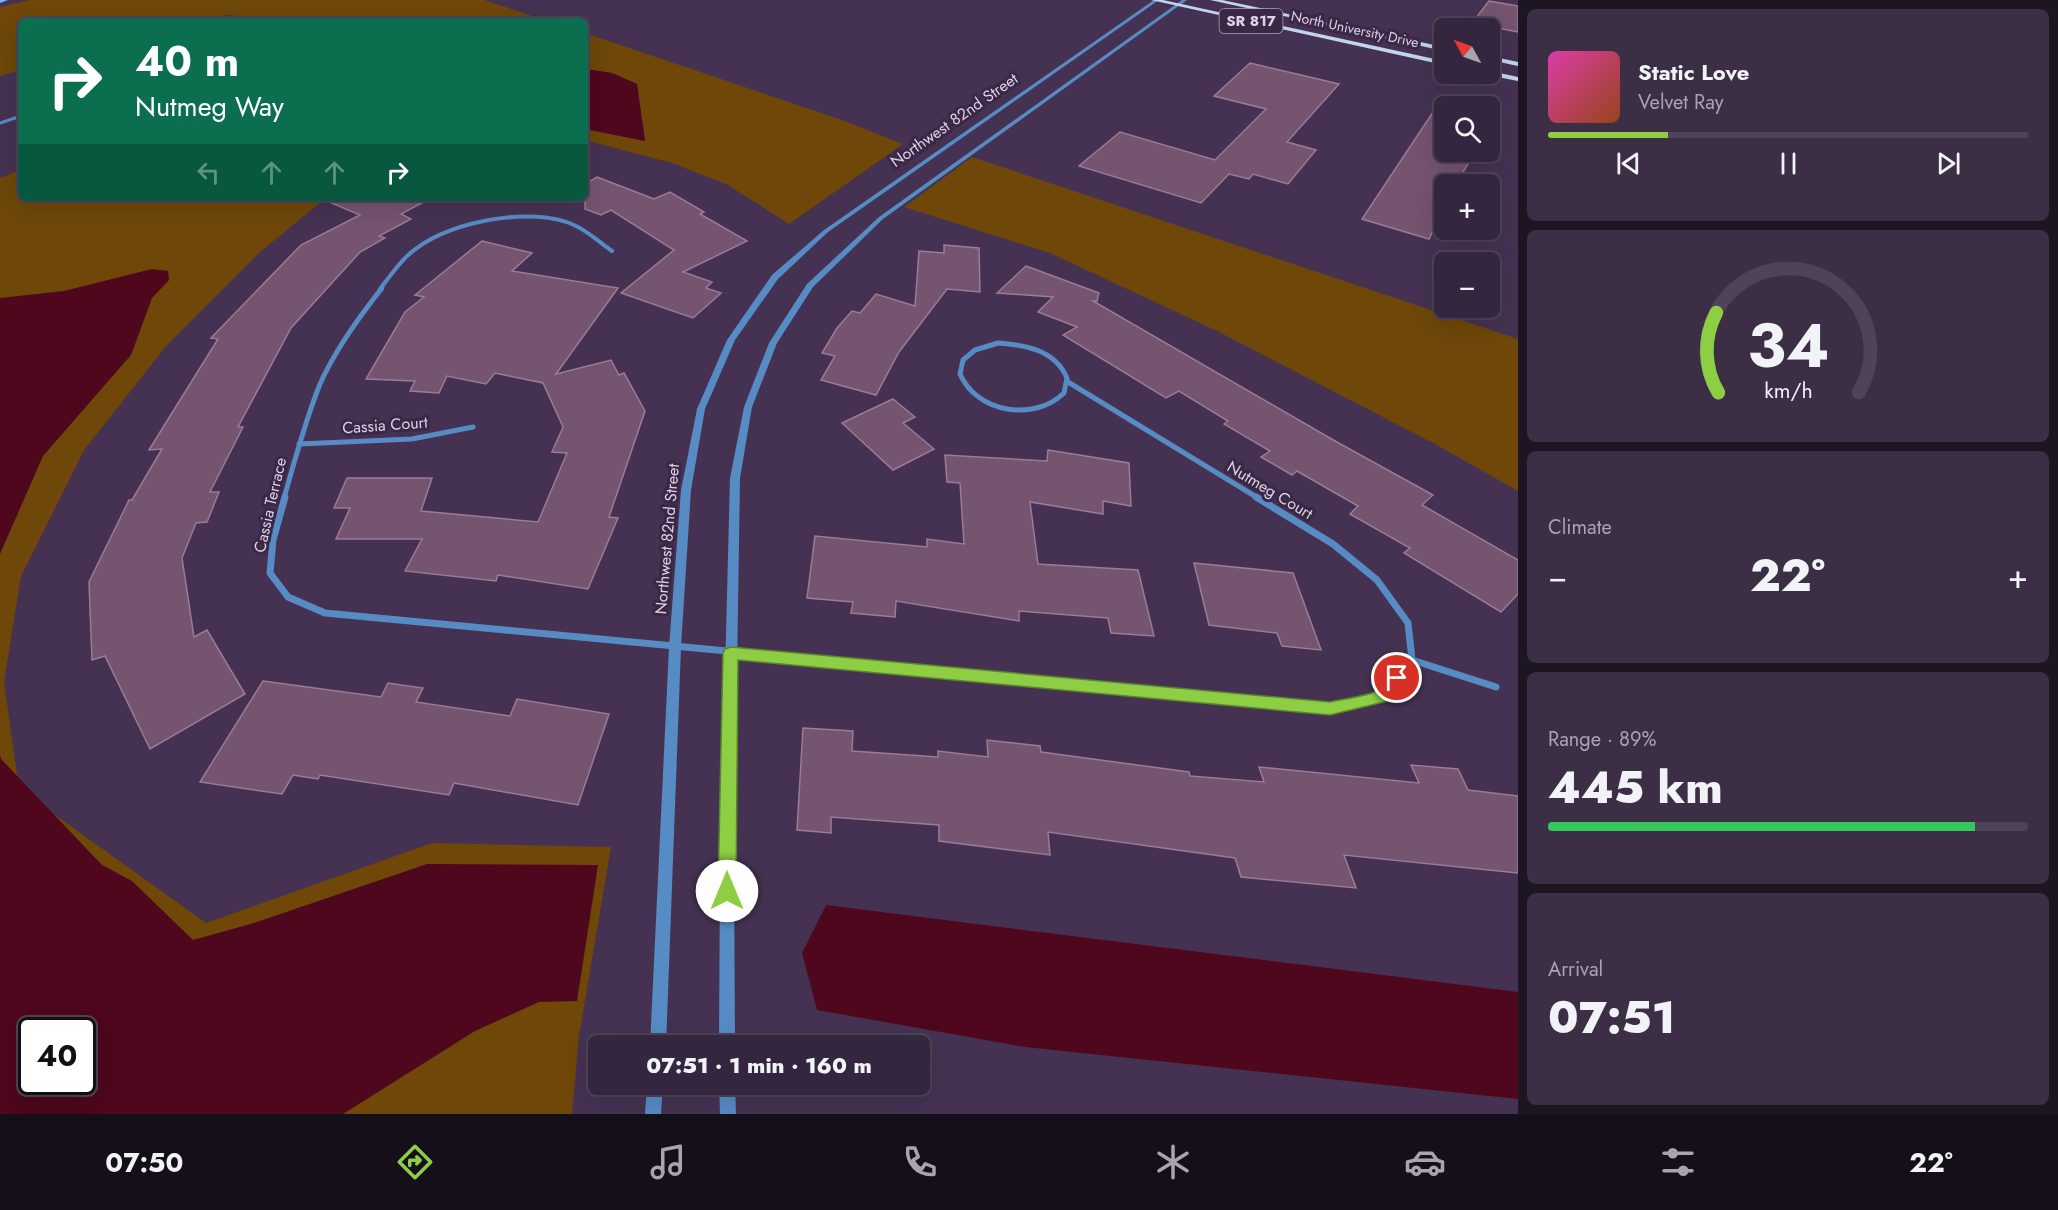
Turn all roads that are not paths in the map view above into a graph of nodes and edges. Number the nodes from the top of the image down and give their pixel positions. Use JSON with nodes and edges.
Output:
{"nodes":[{"id":1,"x":5,"y":0,"type":"edge"},
{"id":2,"x":1156,"y":0,"type":"edge"},
{"id":3,"x":1213,"y":0,"type":"edge"},
{"id":4,"x":0,"y":1,"type":"edge"},
{"id":5,"x":1182,"y":3,"type":"edge"},
{"id":6,"x":1434,"y":47,"type":"edge"},
{"id":7,"x":1500,"y":60,"type":"edge"},
{"id":8,"x":1434,"y":61,"type":"edge"},
{"id":9,"x":1518,"y":64,"type":"edge"},
{"id":10,"x":1500,"y":75,"type":"edge"},
{"id":11,"x":1518,"y":79,"type":"edge"},
{"id":12,"x":18,"y":117,"type":"edge"},
{"id":13,"x":0,"y":123,"type":"edge"},
{"id":14,"x":612,"y":251,"type":"dead end"},
{"id":15,"x":1068,"y":382,"type":"junction"},
{"id":16,"x":473,"y":427,"type":"dead end"},
{"id":17,"x":298,"y":444,"type":"junction"},
{"id":18,"x":675,"y":647,"type":"junction"},
{"id":19,"x":731,"y":653,"type":"junction"},
{"id":20,"x":1412,"y":660,"type":"junction"},
{"id":21,"x":1496,"y":687,"type":"dead end"},
{"id":22,"x":658,"y":1035,"type":"edge"},
{"id":23,"x":727,"y":1035,"type":"edge"},
{"id":24,"x":654,"y":1095,"type":"edge"},
{"id":25,"x":728,"y":1095,"type":"edge"},
{"id":26,"x":653,"y":1114,"type":"edge"},
{"id":27,"x":728,"y":1114,"type":"edge"}],
"edges":[{"from":1,"to":4,"type":"main road"},
{"from":2,"to":5,"type":"main road","name":"North University Drive","number":"SR 817"},
{"from":2,"to":18,"type":"street","name":"Northwest 82nd Street"},
{"from":3,"to":6,"type":"main road","name":"North University Drive","number":"SR 817"},
{"from":5,"to":8,"type":"main road","name":"North University Drive","number":"SR 817"},
{"from":5,"to":19,"type":"street"},
{"from":7,"to":9,"type":"main road"},
{"from":10,"to":11,"type":"main road"},
{"from":12,"to":13,"type":"street"},
{"from":14,"to":17,"type":"street","name":"Cassia Terrace"},
{"from":15,"to":15,"type":"street","name":"Nutmeg Court"},
{"from":15,"to":20,"type":"street","name":"Nutmeg Court"},
{"from":16,"to":17,"type":"street","name":"Cassia Court"},
{"from":17,"to":18,"type":"street","name":"Cassia Terrace"},
{"from":18,"to":19,"type":"street","name":"Cassia Terrace"},
{"from":18,"to":22,"type":"street","name":"Northwest 82nd Street"},
{"from":19,"to":20,"type":"street","name":"Cassia Terrace"},
{"from":19,"to":23,"type":"street"},
{"from":20,"to":21,"type":"street"},
{"from":24,"to":26,"type":"street"},
{"from":25,"to":27,"type":"street"}]}
